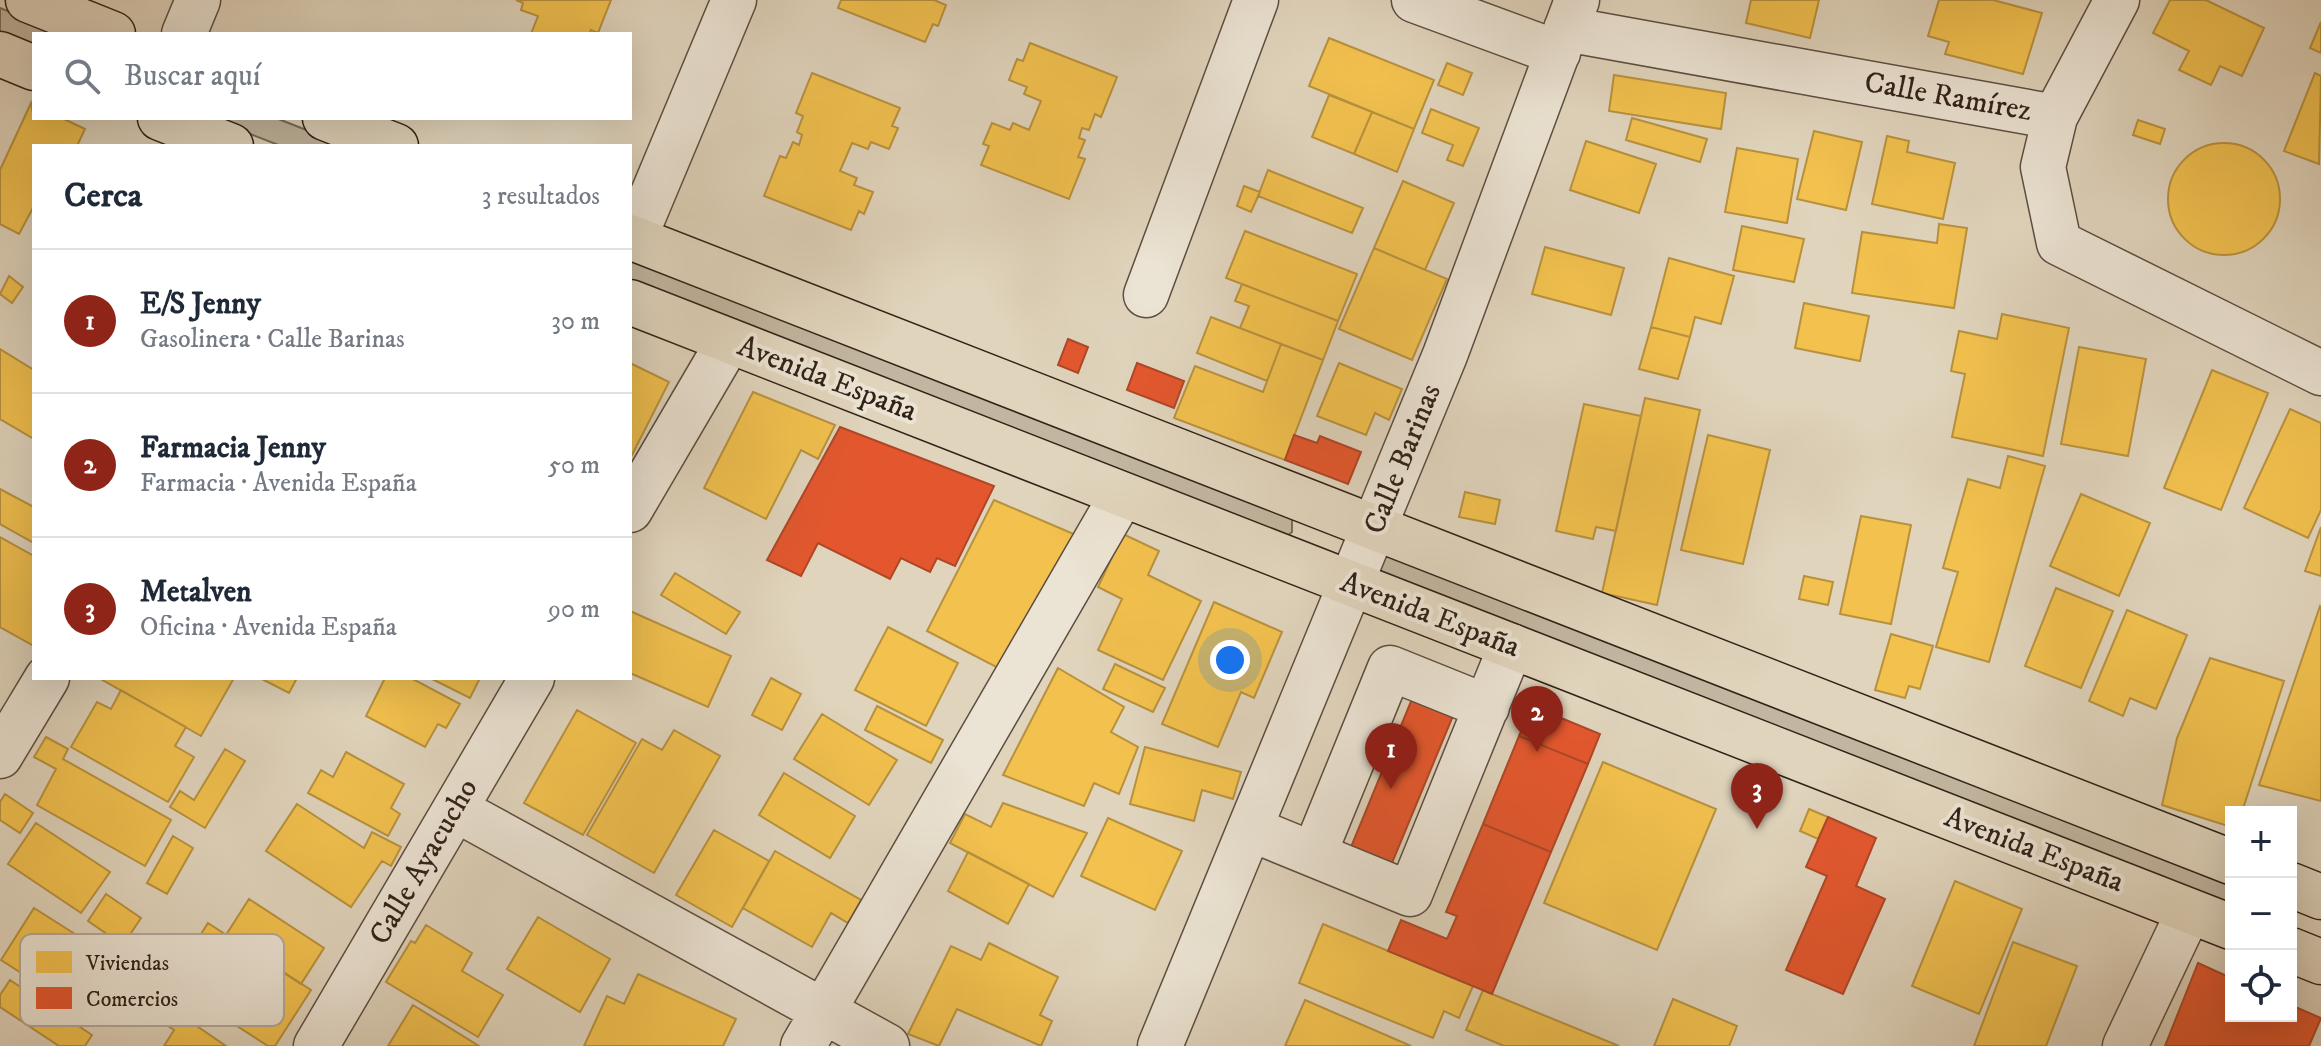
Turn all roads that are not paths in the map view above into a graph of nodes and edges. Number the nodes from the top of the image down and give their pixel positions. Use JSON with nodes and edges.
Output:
{"nodes":[{"id":1,"x":28,"y":0,"type":"edge"},
{"id":2,"x":198,"y":0,"type":"edge"},
{"id":3,"x":734,"y":0,"type":"edge"},
{"id":4,"x":1256,"y":0,"type":"edge"},
{"id":5,"x":1414,"y":0,"type":"edge"},
{"id":6,"x":2117,"y":0,"type":"edge"},
{"id":7,"x":1567,"y":27,"type":"edge"},
{"id":8,"x":108,"y":32,"type":"edge"},
{"id":9,"x":185,"y":32,"type":"edge"},
{"id":10,"x":0,"y":54,"type":"edge"},
{"id":11,"x":32,"y":67,"type":"edge"},
{"id":12,"x":2055,"y":117,"type":"junction"},
{"id":13,"x":165,"y":120,"type":"edge"},
{"id":14,"x":330,"y":120,"type":"edge"},
{"id":15,"x":226,"y":144,"type":"edge"},
{"id":16,"x":391,"y":144,"type":"edge"},
{"id":17,"x":632,"y":238,"type":"edge"},
{"id":18,"x":1146,"y":295,"type":"dead end"},
{"id":19,"x":632,"y":303,"type":"edge"},
{"id":20,"x":729,"y":341,"type":"junction"},
{"id":21,"x":2318,"y":362,"type":"edge"},
{"id":22,"x":1122,"y":495,"type":"junction"},
{"id":23,"x":632,"y":507,"type":"edge"},
{"id":24,"x":1374,"y":528,"type":"junction"},
{"id":25,"x":1352,"y":585,"type":"junction"},
{"id":26,"x":1511,"y":646,"type":"junction"},
{"id":27,"x":1318,"y":669,"type":"junction"},
{"id":28,"x":46,"y":680,"type":"edge"},
{"id":29,"x":531,"y":680,"type":"edge"},
{"id":30,"x":1487,"y":707,"type":"junction"},
{"id":31,"x":1365,"y":727,"type":"junction"},
{"id":32,"x":0,"y":756,"type":"edge"},
{"id":33,"x":455,"y":809,"type":"junction"},
{"id":34,"x":1251,"y":829,"type":"junction"},
{"id":35,"x":1314,"y":854,"type":"junction"},
{"id":36,"x":2225,"y":860,"type":"edge"},
{"id":37,"x":2297,"y":887,"type":"edge"},
{"id":38,"x":2321,"y":897,"type":"edge"},
{"id":39,"x":2189,"y":911,"type":"junction"},
{"id":40,"x":2225,"y":925,"type":"edge"},
{"id":41,"x":2297,"y":952,"type":"edge"},
{"id":42,"x":2321,"y":962,"type":"edge"},
{"id":43,"x":813,"y":1029,"type":"edge"},
{"id":44,"x":316,"y":1046,"type":"edge"},
{"id":45,"x":887,"y":1046,"type":"edge"},
{"id":46,"x":1160,"y":1046,"type":"edge"},
{"id":47,"x":2125,"y":1046,"type":"edge"}],
"edges":[{"from":1,"to":8,"type":"main road"},
{"from":2,"to":9,"type":"street"},
{"from":3,"to":17,"type":"street"},
{"from":4,"to":18,"type":"street"},
{"from":5,"to":7,"type":"street","name":"Calle Ramírez"},
{"from":6,"to":12,"type":"street"},
{"from":7,"to":12,"type":"street","name":"Calle Ramírez"},
{"from":7,"to":24,"type":"street","name":"Calle Barinas"},
{"from":10,"to":11,"type":"main road"},
{"from":12,"to":21,"type":"street","name":"Calle Ramírez"},
{"from":13,"to":15,"type":"main road"},
{"from":14,"to":16,"type":"main road"},
{"from":17,"to":24,"type":"main road","name":"Avenida España"},
{"from":19,"to":20,"type":"main road","name":"Avenida España"},
{"from":20,"to":22,"type":"main road","name":"Avenida España"},
{"from":20,"to":23,"type":"street"},
{"from":22,"to":25,"type":"main road","name":"Avenida España"},
{"from":22,"to":43,"type":"street"},
{"from":24,"to":25,"type":"street","name":"Calle Barinas"},
{"from":24,"to":36,"type":"main road","name":"Avenida España"},
{"from":25,"to":26,"type":"main road","name":"Avenida España"},
{"from":25,"to":27,"type":"street","name":"Calle Barinas"},
{"from":26,"to":30,"type":"street"},
{"from":26,"to":39,"type":"main road","name":"Avenida España"},
{"from":27,"to":31,"type":"street"},
{"from":27,"to":34,"type":"street","name":"Calle Barinas"},
{"from":28,"to":32,"type":"street"},
{"from":29,"to":33,"type":"street","name":"Calle Ayacucho"},
{"from":30,"to":31,"type":"street"},
{"from":30,"to":35,"type":"street"},
{"from":31,"to":35,"type":"street"},
{"from":33,"to":43,"type":"street"},
{"from":33,"to":44,"type":"street","name":"Calle Ayacucho"},
{"from":34,"to":35,"type":"street"},
{"from":34,"to":46,"type":"street","name":"Calle Barinas"},
{"from":37,"to":38,"type":"main road"},
{"from":39,"to":40,"type":"main road","name":"Avenida España"},
{"from":39,"to":47,"type":"street"},
{"from":41,"to":42,"type":"main road"},
{"from":43,"to":45,"type":"street"}]}
